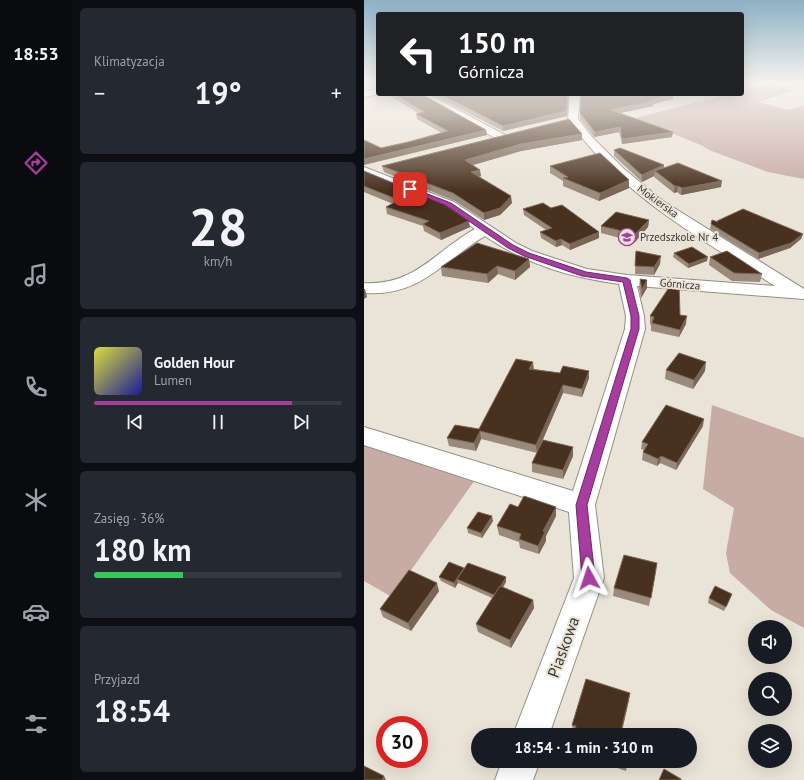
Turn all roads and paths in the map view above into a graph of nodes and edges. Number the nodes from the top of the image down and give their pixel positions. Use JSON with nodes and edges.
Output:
{"nodes":[{"id":1,"x":467,"y":118,"type":"edge"},
{"id":2,"x":572,"y":118,"type":"edge"},
{"id":3,"x":574,"y":118,"type":"edge"},
{"id":4,"x":559,"y":122,"type":"edge"},
{"id":5,"x":516,"y":133,"type":"edge"},
{"id":6,"x":502,"y":137,"type":"junction"},
{"id":7,"x":486,"y":140,"type":"edge"},
{"id":8,"x":387,"y":166,"type":"edge"},
{"id":9,"x":364,"y":171,"type":"edge"},
{"id":10,"x":486,"y":229,"type":"junction"},
{"id":11,"x":627,"y":280,"type":"junction"},
{"id":12,"x":364,"y":288,"type":"edge"},
{"id":13,"x":801,"y":294,"type":"edge"},
{"id":14,"x":364,"y":436,"type":"edge"},
{"id":15,"x":582,"y":505,"type":"junction"},
{"id":16,"x":534,"y":728,"type":"edge"},
{"id":17,"x":518,"y":768,"type":"edge"},
{"id":18,"x":514,"y":780,"type":"edge"}],
"edges":[{"from":1,"to":6,"type":"street"},
{"from":2,"to":4,"type":"street"},
{"from":3,"to":13,"type":"street","name":"Mokierska"},
{"from":5,"to":6,"type":"street"},
{"from":6,"to":7,"type":"street"},
{"from":8,"to":9,"type":"street"},
{"from":9,"to":10,"type":"street","name":"Górnicza"},
{"from":10,"to":11,"type":"street","name":"Górnicza"},
{"from":10,"to":12,"type":"street"},
{"from":11,"to":13,"type":"street","name":"Górnicza"},
{"from":11,"to":15,"type":"street","name":"Piaskowa"},
{"from":14,"to":15,"type":"street"},
{"from":15,"to":16,"type":"street","name":"Piaskowa"},
{"from":17,"to":18,"type":"street"}]}
